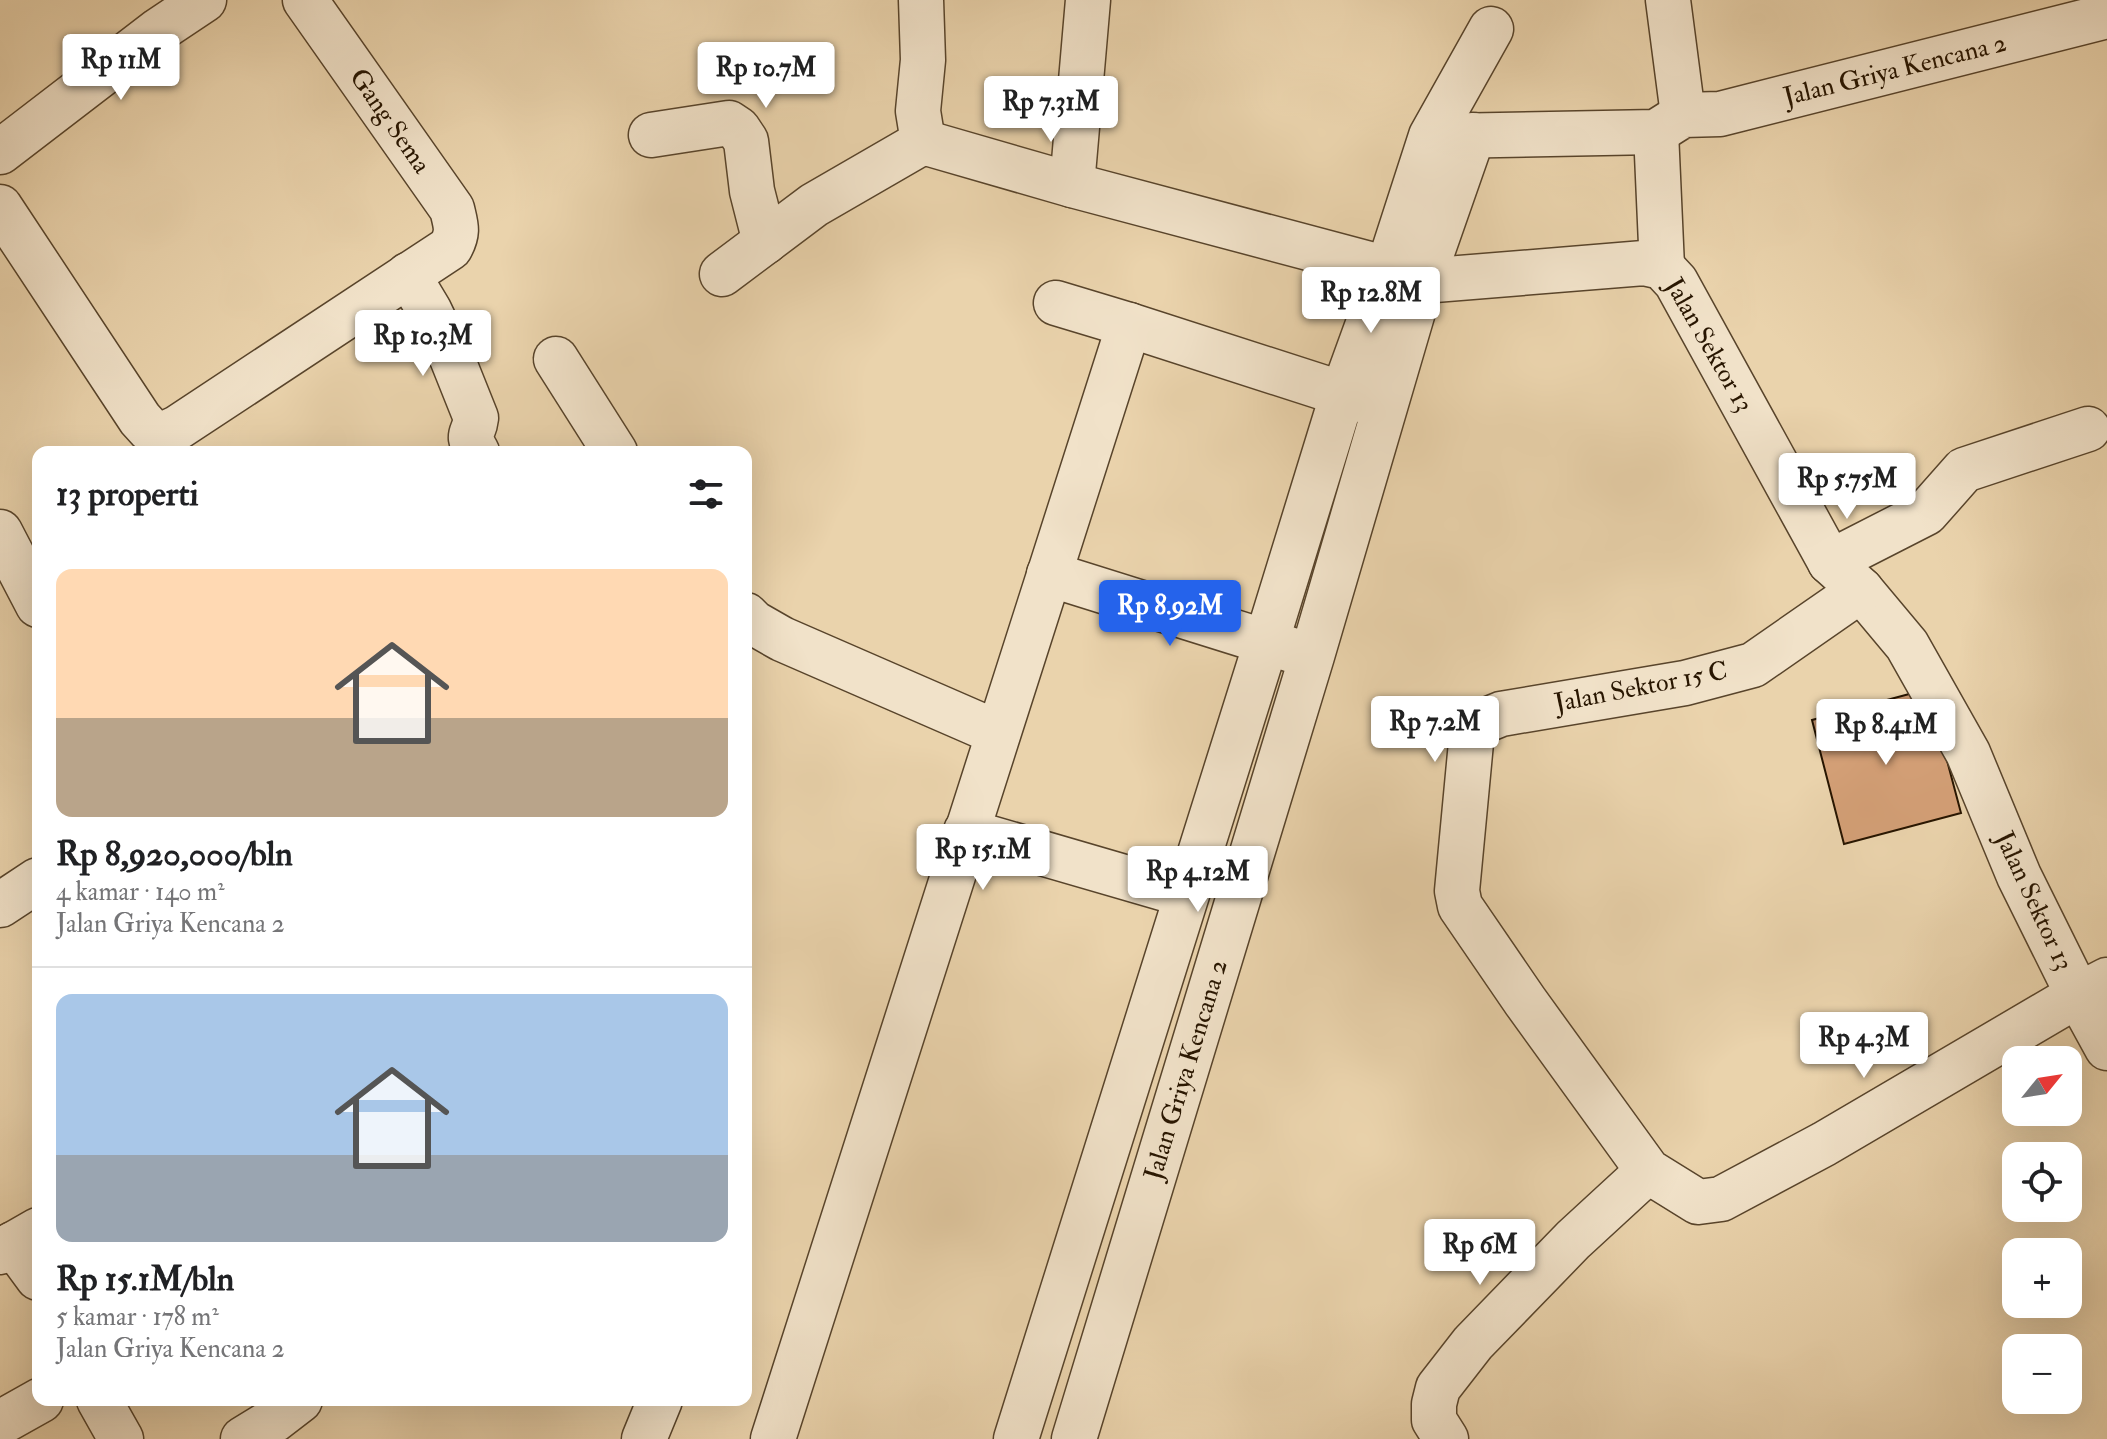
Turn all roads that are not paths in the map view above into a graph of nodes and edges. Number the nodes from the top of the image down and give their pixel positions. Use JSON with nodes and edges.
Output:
{"nodes":[{"id":1,"x":204,"y":0,"type":"edge"},
{"id":2,"x":305,"y":0,"type":"edge"},
{"id":3,"x":921,"y":0,"type":"edge"},
{"id":4,"x":1088,"y":0,"type":"edge"},
{"id":5,"x":1668,"y":0,"type":"edge"},
{"id":6,"x":2107,"y":16,"type":"edge"},
{"id":7,"x":1491,"y":29,"type":"dead end"},
{"id":8,"x":1669,"y":124,"type":"junction"},
{"id":9,"x":651,"y":135,"type":"dead end"},
{"id":10,"x":1452,"y":136,"type":"junction"},
{"id":11,"x":923,"y":142,"type":"junction"},
{"id":12,"x":0,"y":152,"type":"edge"},
{"id":13,"x":1072,"y":185,"type":"junction"},
{"id":14,"x":0,"y":207,"type":"edge"},
{"id":15,"x":765,"y":242,"type":"junction"},
{"id":16,"x":1662,"y":267,"type":"junction"},
{"id":17,"x":722,"y":274,"type":"dead end"},
{"id":18,"x":408,"y":275,"type":"junction"},
{"id":19,"x":1405,"y":275,"type":"junction"},
{"id":20,"x":1056,"y":303,"type":"dead end"},
{"id":21,"x":1129,"y":325,"type":"junction"},
{"id":22,"x":556,"y":359,"type":"dead end"},
{"id":23,"x":1343,"y":393,"type":"junction"},
{"id":24,"x":1385,"y":408,"type":"junction"},
{"id":25,"x":2088,"y":429,"type":"dead end"},
{"id":26,"x":474,"y":446,"type":"edge"},
{"id":27,"x":611,"y":446,"type":"edge"},
{"id":28,"x":0,"y":532,"type":"edge"},
{"id":29,"x":1049,"y":574,"type":"junction"},
{"id":30,"x":1846,"y":576,"type":"junction"},
{"id":31,"x":32,"y":593,"type":"edge"},
{"id":32,"x":752,"y":621,"type":"edge"},
{"id":33,"x":1266,"y":643,"type":"junction"},
{"id":34,"x":1312,"y":656,"type":"junction"},
{"id":35,"x":998,"y":733,"type":"junction"},
{"id":36,"x":966,"y":831,"type":"junction"},
{"id":37,"x":32,"y":884,"type":"edge"},
{"id":38,"x":1186,"y":895,"type":"junction"},
{"id":39,"x":0,"y":905,"type":"edge"},
{"id":40,"x":2092,"y":988,"type":"edge"},
{"id":41,"x":2107,"y":1048,"type":"edge"},
{"id":42,"x":1648,"y":1171,"type":"junction"},
{"id":43,"x":32,"y":1405,"type":"edge"},
{"id":44,"x":102,"y":1406,"type":"edge"},
{"id":45,"x":292,"y":1406,"type":"edge"},
{"id":46,"x":658,"y":1406,"type":"edge"},
{"id":47,"x":0,"y":1423,"type":"edge"},
{"id":48,"x":1018,"y":1432,"type":"edge"},
{"id":49,"x":121,"y":1439,"type":"edge"},
{"id":50,"x":243,"y":1439,"type":"edge"},
{"id":51,"x":644,"y":1439,"type":"edge"},
{"id":52,"x":773,"y":1439,"type":"edge"},
{"id":53,"x":1062,"y":1439,"type":"edge"},
{"id":54,"x":1074,"y":1439,"type":"edge"},
{"id":55,"x":1446,"y":1439,"type":"edge"}],
"edges":[{"from":1,"to":12,"type":"street"},
{"from":2,"to":18,"type":"street","name":"Gang Sema"},
{"from":3,"to":11,"type":"street"},
{"from":4,"to":13,"type":"street"},
{"from":5,"to":8,"type":"street"},
{"from":6,"to":8,"type":"street","name":"Jalan Griya Kencana 2"},
{"from":7,"to":10,"type":"street"},
{"from":8,"to":10,"type":"street","name":"Jalan Griya Kencana 2"},
{"from":8,"to":16,"type":"street"},
{"from":9,"to":15,"type":"street"},
{"from":10,"to":19,"type":"street","name":"Jalan Griya Kencana 2"},
{"from":11,"to":13,"type":"street","name":"Jalan Sektor 13"},
{"from":11,"to":15,"type":"street"},
{"from":13,"to":19,"type":"street","name":"Jalan Sektor 13"},
{"from":14,"to":18,"type":"street"},
{"from":15,"to":17,"type":"street"},
{"from":16,"to":19,"type":"street","name":"Jalan Sektor 13"},
{"from":16,"to":30,"type":"street","name":"Jalan Sektor 13"},
{"from":18,"to":26,"type":"street"},
{"from":19,"to":23,"type":"street","name":"Jalan Griya Kencana 2"},
{"from":19,"to":24,"type":"street","name":"Jalan Griya Kencana 2"},
{"from":20,"to":21,"type":"street"},
{"from":21,"to":23,"type":"street"},
{"from":21,"to":29,"type":"street"},
{"from":22,"to":27,"type":"street"},
{"from":23,"to":24,"type":"street"},
{"from":23,"to":33,"type":"street","name":"Jalan Griya Kencana 2"},
{"from":24,"to":34,"type":"street","name":"Jalan Griya Kencana 2"},
{"from":25,"to":30,"type":"street"},
{"from":28,"to":31,"type":"street"},
{"from":29,"to":33,"type":"street"},
{"from":29,"to":35,"type":"street"},
{"from":30,"to":40,"type":"street","name":"Jalan Sektor 13"},
{"from":30,"to":42,"type":"street","name":"Jalan Sektor 15 C"},
{"from":32,"to":35,"type":"street"},
{"from":33,"to":34,"type":"street"},
{"from":33,"to":38,"type":"street","name":"Jalan Griya Kencana 2"},
{"from":34,"to":54,"type":"street","name":"Jalan Griya Kencana 2"},
{"from":35,"to":36,"type":"street"},
{"from":36,"to":38,"type":"street"},
{"from":36,"to":52,"type":"street"},
{"from":37,"to":39,"type":"street"},
{"from":38,"to":48,"type":"street","name":"Jalan Griya Kencana 2"},
{"from":40,"to":41,"type":"street","name":"Jalan Sektor 13"},
{"from":40,"to":42,"type":"street"},
{"from":42,"to":55,"type":"street"},
{"from":43,"to":47,"type":"street"},
{"from":44,"to":49,"type":"street"},
{"from":45,"to":50,"type":"street"},
{"from":46,"to":51,"type":"street"},
{"from":48,"to":53,"type":"street","name":"Jalan Griya Kencana 2"}]}
